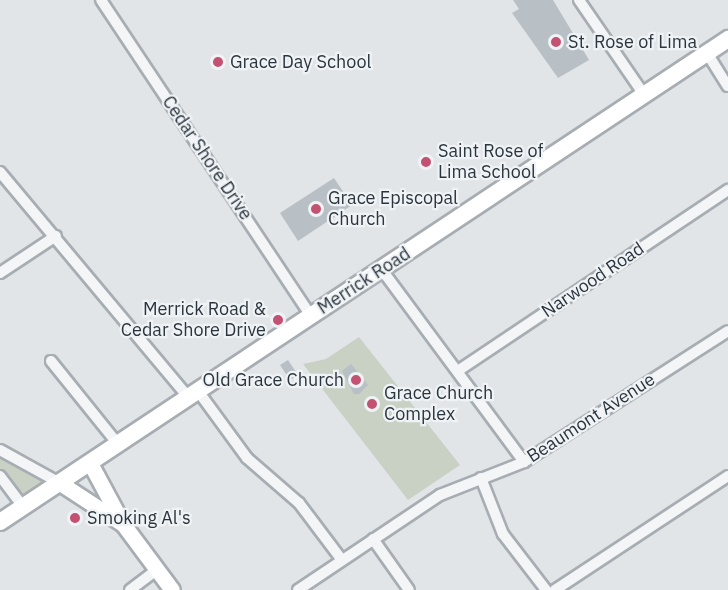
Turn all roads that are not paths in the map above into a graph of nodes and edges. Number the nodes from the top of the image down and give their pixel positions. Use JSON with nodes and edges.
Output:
{"nodes":[{"id":1,"x":101,"y":0,"type":"edge"},
{"id":2,"x":579,"y":0,"type":"edge"},
{"id":3,"x":728,"y":39,"type":"edge"},
{"id":4,"x":707,"y":53,"type":"junction"},
{"id":5,"x":728,"y":86,"type":"edge"},
{"id":6,"x":645,"y":96,"type":"junction"},
{"id":7,"x":0,"y":171,"type":"edge"},
{"id":8,"x":728,"y":190,"type":"edge"},
{"id":9,"x":56,"y":236,"type":"junction"},
{"id":10,"x":382,"y":270,"type":"junction"},
{"id":11,"x":0,"y":273,"type":"edge"},
{"id":12,"x":311,"y":316,"type":"junction"},
{"id":13,"x":728,"y":331,"type":"edge"},
{"id":14,"x":51,"y":361,"type":"dead end"},
{"id":15,"x":459,"y":370,"type":"junction"},
{"id":16,"x":193,"y":394,"type":"junction"},
{"id":17,"x":118,"y":444,"type":"junction"},
{"id":18,"x":0,"y":450,"type":"edge"},
{"id":19,"x":524,"y":462,"type":"junction"},
{"id":20,"x":90,"y":463,"type":"junction"},
{"id":21,"x":0,"y":476,"type":"edge"},
{"id":22,"x":728,"y":476,"type":"edge"},
{"id":23,"x":481,"y":478,"type":"junction"},
{"id":24,"x":60,"y":483,"type":"junction"},
{"id":25,"x":22,"y":507,"type":"junction"},
{"id":26,"x":0,"y":522,"type":"edge"},
{"id":27,"x":123,"y":524,"type":"junction"},
{"id":28,"x":374,"y":539,"type":"junction"},
{"id":29,"x":342,"y":560,"type":"junction"},
{"id":30,"x":157,"y":570,"type":"junction"},
{"id":31,"x":130,"y":590,"type":"edge"},
{"id":32,"x":172,"y":590,"type":"edge"},
{"id":33,"x":298,"y":590,"type":"edge"},
{"id":34,"x":409,"y":590,"type":"edge"},
{"id":35,"x":546,"y":590,"type":"edge"},
{"id":36,"x":555,"y":590,"type":"edge"}],
"edges":[{"from":1,"to":12,"type":"street","name":"Cedar Shore Drive"},
{"from":2,"to":6,"type":"street"},
{"from":3,"to":4,"type":"main road","name":"Merrick Road"},
{"from":4,"to":5,"type":"street"},
{"from":4,"to":6,"type":"main road","name":"Merrick Road"},
{"from":6,"to":10,"type":"main road","name":"Merrick Road"},
{"from":7,"to":9,"type":"street"},
{"from":8,"to":15,"type":"street","name":"Narwood Road"},
{"from":9,"to":11,"type":"street"},
{"from":9,"to":16,"type":"street"},
{"from":10,"to":12,"type":"main road","name":"Merrick Road"},
{"from":10,"to":15,"type":"street"},
{"from":12,"to":16,"type":"main road","name":"Merrick Road"},
{"from":13,"to":19,"type":"street","name":"Beaumont Avenue"},
{"from":14,"to":17,"type":"street"},
{"from":15,"to":19,"type":"street"},
{"from":16,"to":17,"type":"main road","name":"Merrick Road"},
{"from":16,"to":29,"type":"street"},
{"from":17,"to":20,"type":"main road","name":"Merrick Road"},
{"from":18,"to":24,"type":"street"},
{"from":19,"to":23,"type":"street","name":"Beaumont Avenue"},
{"from":20,"to":24,"type":"main road","name":"Merrick Road"},
{"from":20,"to":27,"type":"main road"},
{"from":21,"to":25,"type":"street"},
{"from":22,"to":36,"type":"street"},
{"from":23,"to":28,"type":"street","name":"Beaumont Avenue"},
{"from":23,"to":35,"type":"street"},
{"from":24,"to":25,"type":"main road","name":"Merrick Road"},
{"from":24,"to":27,"type":"main road"},
{"from":25,"to":26,"type":"main road","name":"Merrick Road"},
{"from":27,"to":30,"type":"main road"},
{"from":28,"to":29,"type":"street","name":"Beaumont Avenue"},
{"from":28,"to":34,"type":"street"},
{"from":29,"to":33,"type":"street","name":"Beaumont Avenue"},
{"from":30,"to":31,"type":"street"},
{"from":30,"to":32,"type":"main road"}]}
